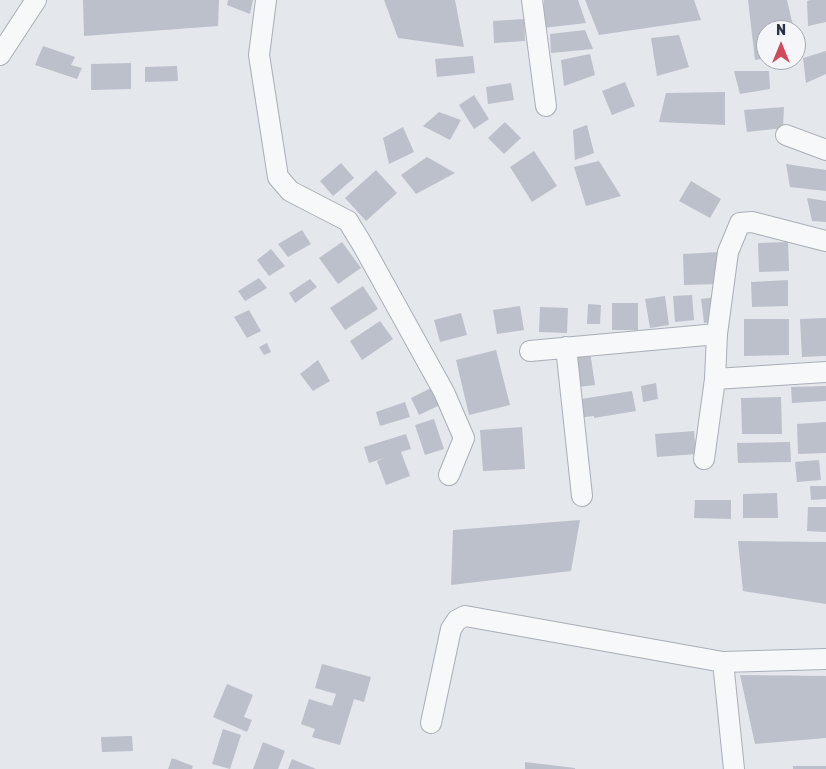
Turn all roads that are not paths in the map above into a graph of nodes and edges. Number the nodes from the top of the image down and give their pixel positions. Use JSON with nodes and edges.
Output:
{"nodes":[{"id":1,"x":36,"y":0,"type":"edge"},
{"id":2,"x":266,"y":0,"type":"edge"},
{"id":3,"x":532,"y":0,"type":"edge"},
{"id":4,"x":0,"y":55,"type":"edge"},
{"id":5,"x":546,"y":106,"type":"dead end"},
{"id":6,"x":786,"y":135,"type":"dead end"},
{"id":7,"x":826,"y":150,"type":"edge"},
{"id":8,"x":826,"y":241,"type":"edge"},
{"id":9,"x":717,"y":334,"type":"junction"},
{"id":10,"x":566,"y":347,"type":"junction"},
{"id":11,"x":530,"y":351,"type":"dead end"},
{"id":12,"x":826,"y":372,"type":"edge"},
{"id":13,"x":715,"y":379,"type":"junction"},
{"id":14,"x":704,"y":459,"type":"dead end"},
{"id":15,"x":449,"y":476,"type":"dead end"},
{"id":16,"x":582,"y":496,"type":"dead end"},
{"id":17,"x":826,"y":658,"type":"edge"},
{"id":18,"x":723,"y":662,"type":"junction"},
{"id":19,"x":431,"y":723,"type":"dead end"},
{"id":20,"x":734,"y":769,"type":"edge"}],
"edges":[{"from":1,"to":4,"type":"street"},
{"from":2,"to":15,"type":"street"},
{"from":3,"to":5,"type":"street"},
{"from":6,"to":7,"type":"street"},
{"from":8,"to":9,"type":"street"},
{"from":9,"to":10,"type":"street"},
{"from":9,"to":13,"type":"street"},
{"from":10,"to":11,"type":"street"},
{"from":10,"to":16,"type":"street"},
{"from":12,"to":13,"type":"street"},
{"from":13,"to":14,"type":"street"},
{"from":17,"to":18,"type":"street"},
{"from":18,"to":19,"type":"street"},
{"from":18,"to":20,"type":"street"}]}
